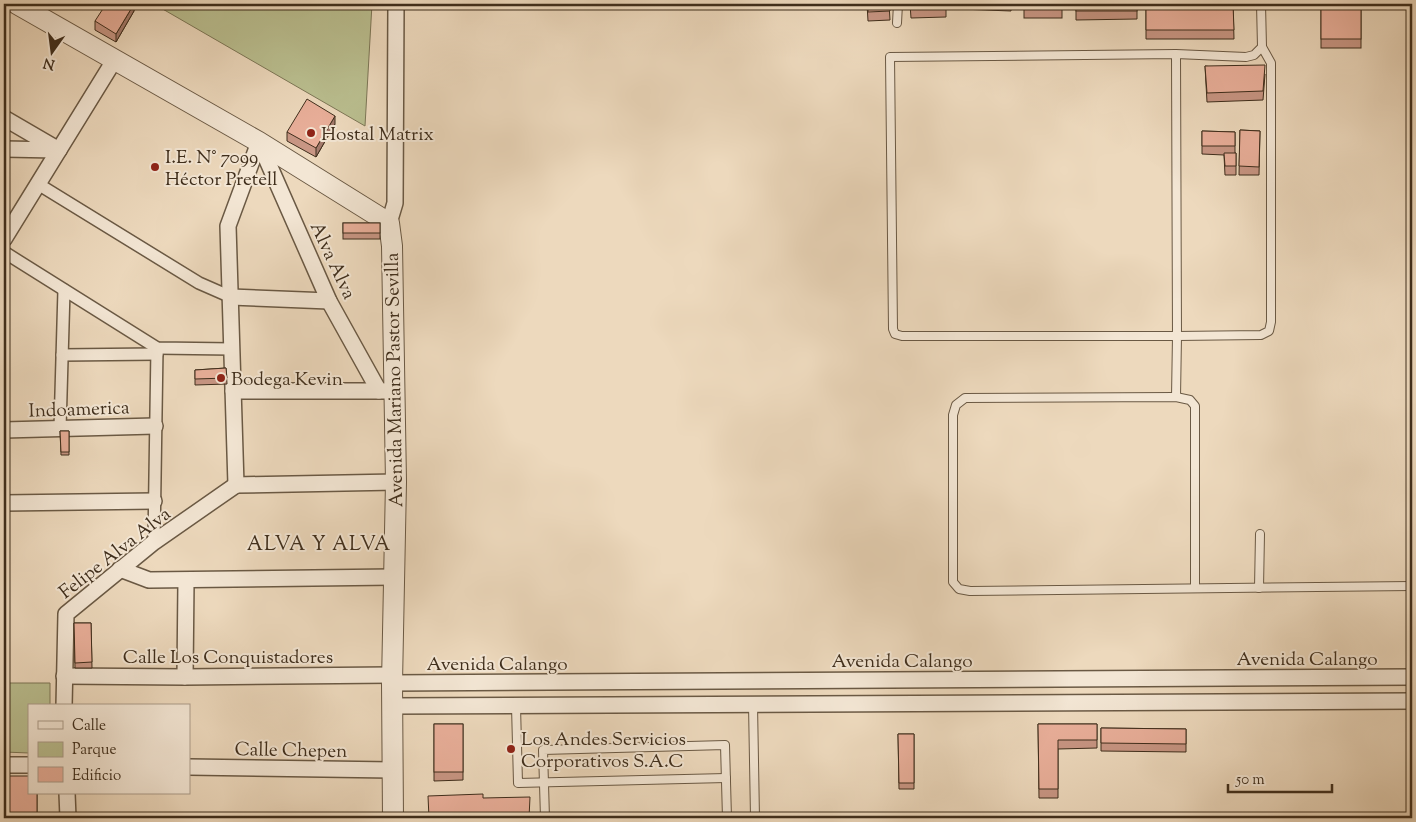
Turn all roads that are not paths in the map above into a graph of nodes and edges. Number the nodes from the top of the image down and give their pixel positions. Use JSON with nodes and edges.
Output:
{"nodes":[{"id":1,"x":17,"y":4,"type":"edge"},
{"id":2,"x":396,"y":4,"type":"edge"},
{"id":3,"x":898,"y":4,"type":"edge"},
{"id":4,"x":1261,"y":4,"type":"edge"},
{"id":5,"x":898,"y":23,"type":"dead end"},
{"id":6,"x":1262,"y":47,"type":"junction"},
{"id":7,"x":1176,"y":54,"type":"junction"},
{"id":8,"x":114,"y":59,"type":"junction"},
{"id":9,"x":4,"y":118,"type":"edge"},
{"id":10,"x":260,"y":142,"type":"junction"},
{"id":11,"x":4,"y":149,"type":"edge"},
{"id":12,"x":59,"y":150,"type":"junction"},
{"id":13,"x":38,"y":184,"type":"junction"},
{"id":14,"x":17,"y":217,"type":"junction"},
{"id":15,"x":389,"y":223,"type":"junction"},
{"id":16,"x":4,"y":232,"type":"edge"},
{"id":17,"x":4,"y":239,"type":"edge"},
{"id":18,"x":4,"y":252,"type":"edge"},
{"id":19,"x":64,"y":290,"type":"junction"},
{"id":20,"x":231,"y":297,"type":"junction"},
{"id":21,"x":329,"y":301,"type":"junction"},
{"id":22,"x":1177,"y":336,"type":"junction"},
{"id":23,"x":232,"y":349,"type":"junction"},
{"id":24,"x":157,"y":351,"type":"junction"},
{"id":25,"x":62,"y":355,"type":"junction"},
{"id":26,"x":233,"y":391,"type":"junction"},
{"id":27,"x":386,"y":391,"type":"junction"},
{"id":28,"x":1176,"y":397,"type":"junction"},
{"id":29,"x":155,"y":426,"type":"junction"},
{"id":30,"x":60,"y":428,"type":"junction"},
{"id":31,"x":4,"y":430,"type":"edge"},
{"id":32,"x":396,"y":482,"type":"junction"},
{"id":33,"x":236,"y":485,"type":"junction"},
{"id":34,"x":154,"y":501,"type":"junction"},
{"id":35,"x":4,"y":503,"type":"edge"},
{"id":36,"x":1260,"y":534,"type":"dead end"},
{"id":37,"x":154,"y":542,"type":"junction"},
{"id":38,"x":120,"y":569,"type":"junction"},
{"id":39,"x":394,"y":577,"type":"junction"},
{"id":40,"x":186,"y":581,"type":"junction"},
{"id":41,"x":1412,"y":586,"type":"edge"},
{"id":42,"x":1195,"y":588,"type":"junction"},
{"id":43,"x":1258,"y":588,"type":"junction"},
{"id":44,"x":64,"y":676,"type":"junction"},
{"id":45,"x":1412,"y":677,"type":"edge"},
{"id":46,"x":185,"y":678,"type":"junction"},
{"id":47,"x":392,"y":679,"type":"junction"},
{"id":48,"x":1412,"y":701,"type":"edge"},
{"id":49,"x":64,"y":704,"type":"edge"},
{"id":50,"x":753,"y":704,"type":"junction"},
{"id":51,"x":392,"y":706,"type":"junction"},
{"id":52,"x":516,"y":706,"type":"junction"},
{"id":53,"x":4,"y":765,"type":"edge"},
{"id":54,"x":28,"y":766,"type":"edge"},
{"id":55,"x":190,"y":767,"type":"edge"},
{"id":56,"x":392,"y":770,"type":"junction"},
{"id":57,"x":726,"y":778,"type":"junction"},
{"id":58,"x":544,"y":782,"type":"junction"},
{"id":59,"x":67,"y":794,"type":"edge"},
{"id":60,"x":68,"y":818,"type":"edge"},
{"id":61,"x":393,"y":818,"type":"edge"},
{"id":62,"x":545,"y":818,"type":"edge"},
{"id":63,"x":727,"y":818,"type":"edge"},
{"id":64,"x":755,"y":818,"type":"edge"}],
"edges":[{"from":1,"to":8,"type":"street"},
{"from":2,"to":15,"type":"street","name":"Avenida Mariano Pastor Sevilla"},
{"from":3,"to":5,"type":"lane"},
{"from":4,"to":6,"type":"lane"},
{"from":6,"to":7,"type":"lane"},
{"from":6,"to":22,"type":"lane"},
{"from":7,"to":22,"type":"lane"},
{"from":7,"to":22,"type":"lane"},
{"from":8,"to":10,"type":"street"},
{"from":8,"to":12,"type":"street"},
{"from":9,"to":12,"type":"street"},
{"from":10,"to":15,"type":"street"},
{"from":10,"to":20,"type":"street"},
{"from":10,"to":21,"type":"street","name":"Alva Alva"},
{"from":11,"to":12,"type":"street"},
{"from":12,"to":13,"type":"street"},
{"from":13,"to":14,"type":"street"},
{"from":13,"to":20,"type":"street"},
{"from":14,"to":16,"type":"street"},
{"from":14,"to":17,"type":"street"},
{"from":15,"to":27,"type":"street","name":"Avenida Mariano Pastor Sevilla"},
{"from":18,"to":19,"type":"street"},
{"from":19,"to":24,"type":"street"},
{"from":19,"to":25,"type":"street"},
{"from":20,"to":21,"type":"street"},
{"from":20,"to":23,"type":"street"},
{"from":21,"to":27,"type":"street","name":"Alva Alva"},
{"from":22,"to":28,"type":"lane"},
{"from":23,"to":24,"type":"street"},
{"from":23,"to":26,"type":"street"},
{"from":24,"to":25,"type":"street"},
{"from":24,"to":29,"type":"street"},
{"from":25,"to":30,"type":"street"},
{"from":26,"to":27,"type":"street"},
{"from":26,"to":33,"type":"street"},
{"from":27,"to":32,"type":"street","name":"Avenida Mariano Pastor Sevilla"},
{"from":28,"to":42,"type":"lane"},
{"from":28,"to":42,"type":"lane"},
{"from":29,"to":30,"type":"street","name":"Indoamerica"},
{"from":29,"to":34,"type":"street"},
{"from":30,"to":31,"type":"street","name":"Indoamerica"},
{"from":32,"to":33,"type":"street"},
{"from":32,"to":39,"type":"street","name":"Avenida Mariano Pastor Sevilla"},
{"from":33,"to":37,"type":"street","name":"Felipe Alva Alva"},
{"from":34,"to":35,"type":"street"},
{"from":34,"to":37,"type":"street"},
{"from":36,"to":43,"type":"lane"},
{"from":37,"to":38,"type":"street","name":"Felipe Alva Alva"},
{"from":38,"to":40,"type":"street"},
{"from":38,"to":44,"type":"street","name":"Felipe Alva Alva"},
{"from":39,"to":40,"type":"street"},
{"from":39,"to":47,"type":"street","name":"Avenida Mariano Pastor Sevilla"},
{"from":40,"to":46,"type":"street"},
{"from":41,"to":43,"type":"lane"},
{"from":42,"to":43,"type":"lane"},
{"from":44,"to":46,"type":"street","name":"Calle Los Conquistadores"},
{"from":44,"to":49,"type":"street","name":"Felipe Alva Alva"},
{"from":45,"to":47,"type":"street","name":"Avenida Calango"},
{"from":46,"to":47,"type":"street","name":"Calle Los Conquistadores"},
{"from":47,"to":51,"type":"street","name":"Avenida Mariano Pastor Sevilla"},
{"from":48,"to":50,"type":"street"},
{"from":50,"to":52,"type":"street"},
{"from":50,"to":64,"type":"lane"},
{"from":51,"to":52,"type":"street"},
{"from":51,"to":56,"type":"street","name":"Avenida Mariano Pastor Sevilla"},
{"from":52,"to":58,"type":"lane"},
{"from":53,"to":54,"type":"street"},
{"from":55,"to":56,"type":"street","name":"Calle Chepen"},
{"from":56,"to":61,"type":"street","name":"Avenida Mariano Pastor Sevilla"},
{"from":57,"to":58,"type":"lane"},
{"from":57,"to":58,"type":"lane"},
{"from":57,"to":63,"type":"lane"},
{"from":58,"to":62,"type":"lane"},
{"from":59,"to":60,"type":"street"}]}
